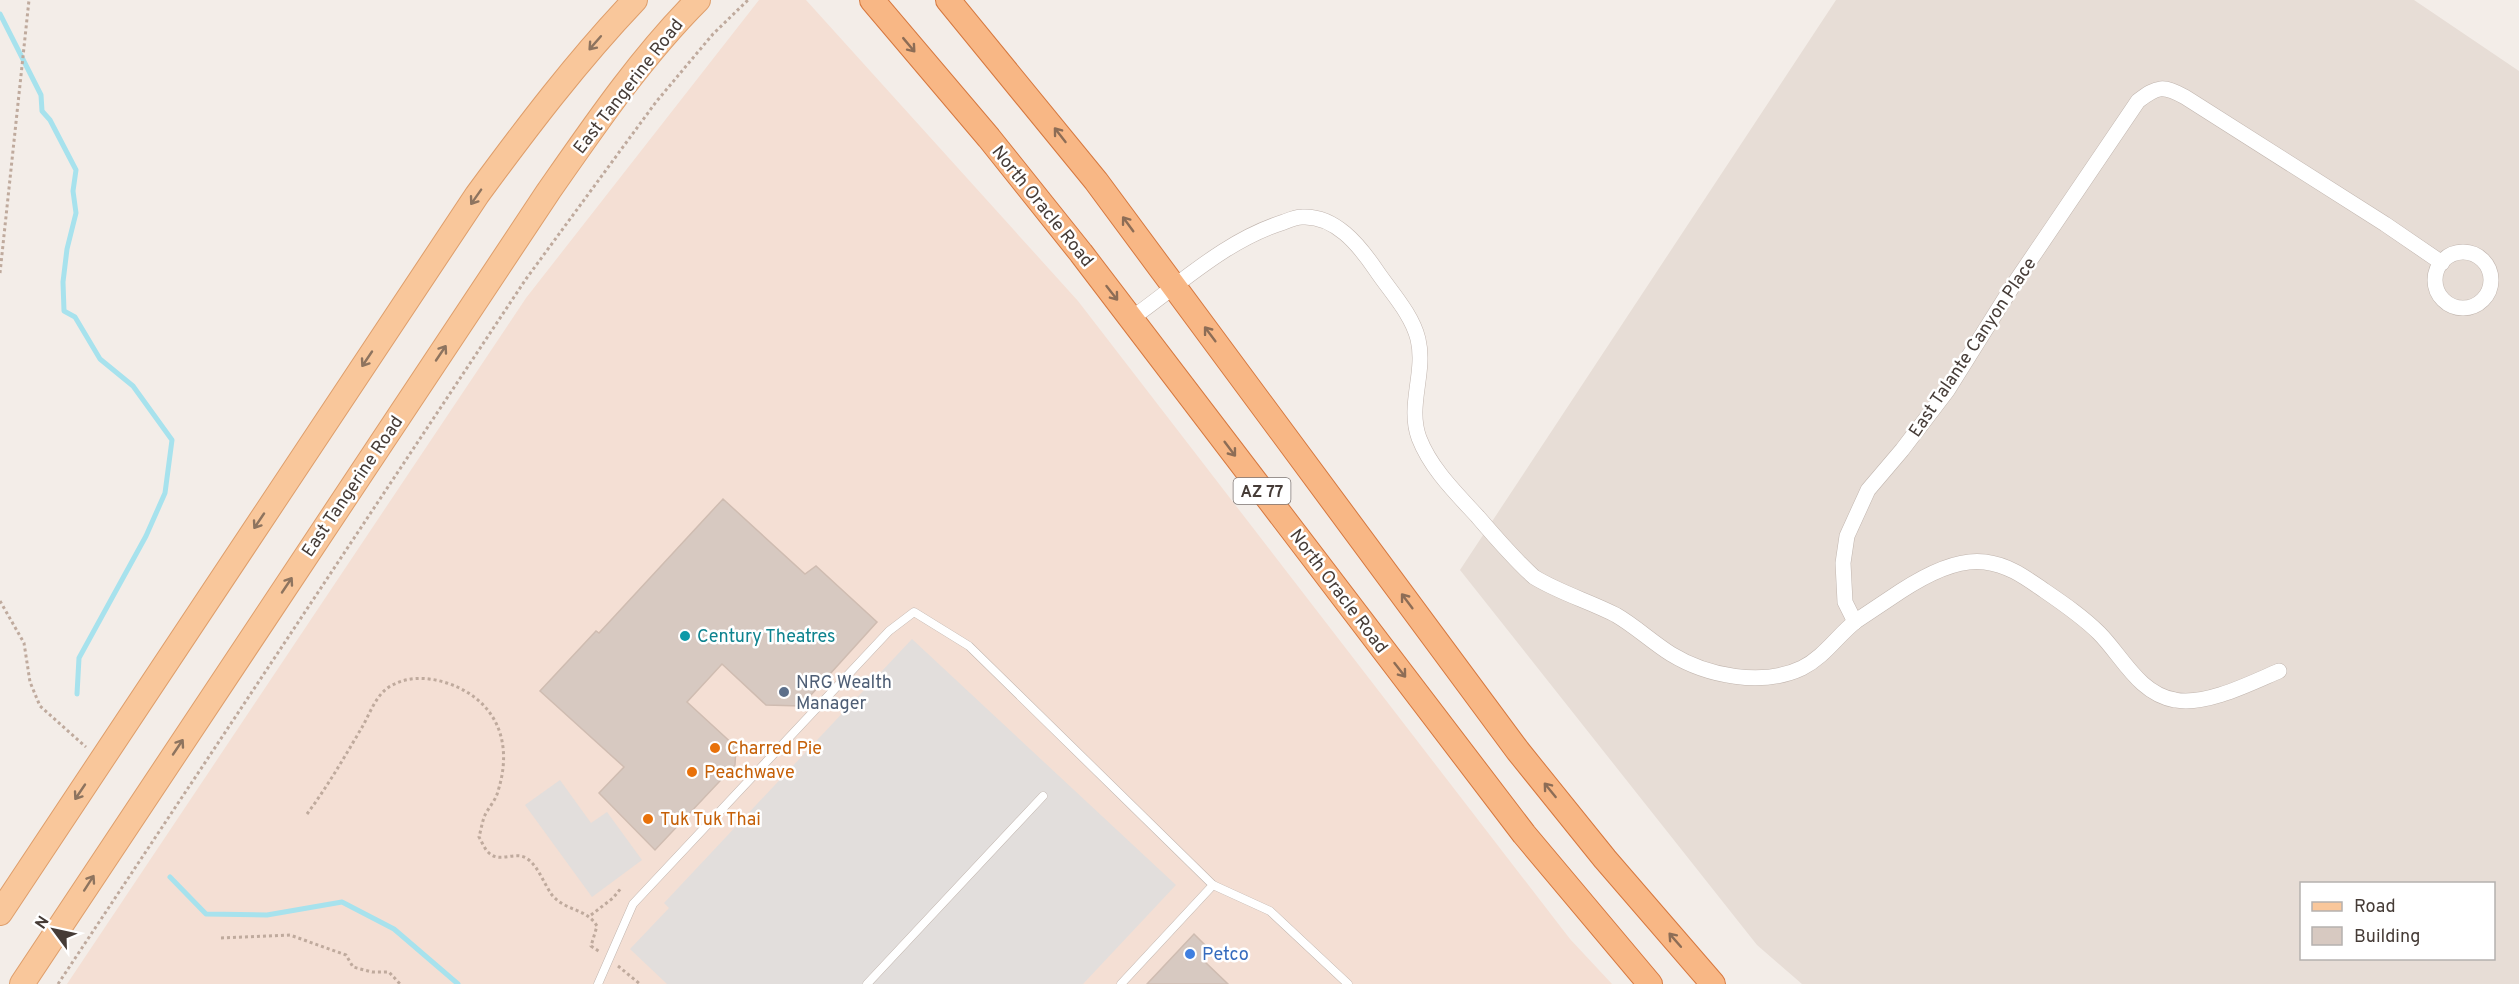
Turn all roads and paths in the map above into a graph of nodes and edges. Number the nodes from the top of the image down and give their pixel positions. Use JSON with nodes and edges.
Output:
{"nodes":[{"id":1,"x":29,"y":0,"type":"edge"},
{"id":2,"x":635,"y":0,"type":"edge"},
{"id":3,"x":698,"y":0,"type":"edge"},
{"id":4,"x":748,"y":0,"type":"edge"},
{"id":5,"x":872,"y":0,"type":"edge"},
{"id":6,"x":948,"y":0,"type":"edge"},
{"id":7,"x":2442,"y":263,"type":"dead end"},
{"id":8,"x":0,"y":273,"type":"edge"},
{"id":9,"x":1175,"y":288,"type":"junction"},
{"id":10,"x":1131,"y":318,"type":"junction"},
{"id":11,"x":0,"y":601,"type":"edge"},
{"id":12,"x":1855,"y":622,"type":"junction"},
{"id":13,"x":2279,"y":671,"type":"dead end"},
{"id":14,"x":101,"y":760,"type":"junction"},
{"id":15,"x":1043,"y":795,"type":"dead end"},
{"id":16,"x":308,"y":814,"type":"dead end"},
{"id":17,"x":1213,"y":885,"type":"junction"},
{"id":18,"x":622,"y":887,"type":"dead end"},
{"id":19,"x":0,"y":913,"type":"edge"},
{"id":20,"x":591,"y":915,"type":"junction"},
{"id":21,"x":221,"y":938,"type":"dead end"},
{"id":22,"x":609,"y":958,"type":"junction"},
{"id":23,"x":22,"y":984,"type":"edge"},
{"id":24,"x":58,"y":984,"type":"edge"},
{"id":25,"x":400,"y":984,"type":"edge"},
{"id":26,"x":598,"y":984,"type":"edge"},
{"id":27,"x":640,"y":984,"type":"edge"},
{"id":28,"x":867,"y":984,"type":"edge"},
{"id":29,"x":1121,"y":984,"type":"edge"},
{"id":30,"x":1348,"y":984,"type":"edge"},
{"id":31,"x":1650,"y":984,"type":"edge"},
{"id":32,"x":1713,"y":984,"type":"edge"}],
"edges":[{"from":1,"to":8,"type":"path"},
{"from":2,"to":14,"type":"main road","one_way":true},
{"from":23,"to":3,"type":"main road","name":"East Tangerine Road","one_way":true},
{"from":4,"to":24,"type":"path"},
{"from":5,"to":10,"type":"highway","name":"North Oracle Road","number":"AZ 77","one_way":true},
{"from":9,"to":6,"type":"highway","number":"AZ 77","one_way":true},
{"from":7,"to":12,"type":"street","name":"East Talante Canyon Place"},
{"from":9,"to":10,"type":"street"},
{"from":9,"to":12,"type":"street"},
{"from":32,"to":9,"type":"highway","number":"AZ 77","one_way":true},
{"from":10,"to":31,"type":"highway","name":"North Oracle Road","number":"AZ 77","one_way":true},
{"from":11,"to":14,"type":"path"},
{"from":12,"to":13,"type":"street"},
{"from":14,"to":19,"type":"main road","one_way":true},
{"from":15,"to":28,"type":"lane"},
{"from":16,"to":20,"type":"path"},
{"from":17,"to":22,"type":"lane"},
{"from":17,"to":29,"type":"lane"},
{"from":17,"to":30,"type":"lane"},
{"from":18,"to":20,"type":"path"},
{"from":20,"to":22,"type":"path"},
{"from":21,"to":25,"type":"path"},
{"from":22,"to":26,"type":"lane"},
{"from":22,"to":27,"type":"path"}]}
